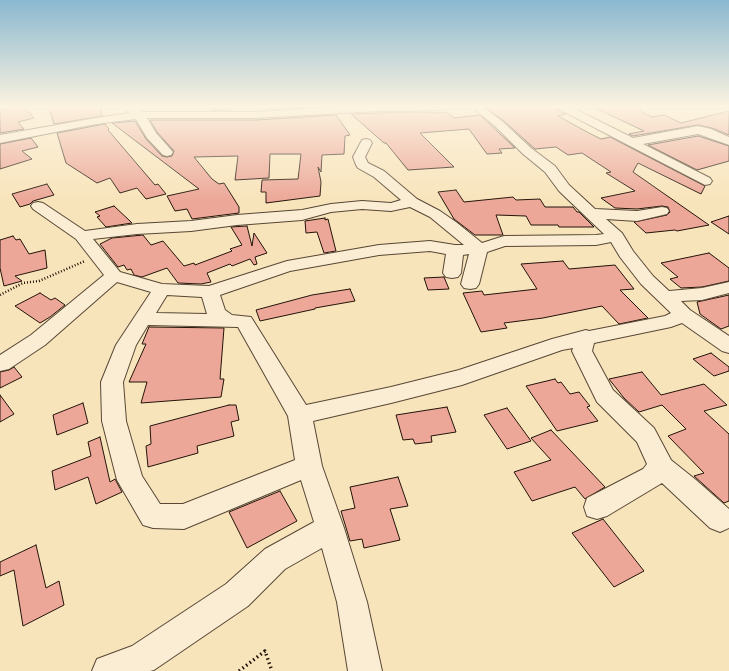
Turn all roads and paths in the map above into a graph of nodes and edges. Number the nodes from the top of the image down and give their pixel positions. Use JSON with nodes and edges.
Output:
{"nodes":[{"id":1,"x":154,"y":138,"type":"edge"},
{"id":2,"x":515,"y":138,"type":"edge"},
{"id":3,"x":626,"y":138,"type":"edge"},
{"id":4,"x":653,"y":138,"type":"edge"},
{"id":5,"x":633,"y":142,"type":"junction"},
{"id":6,"x":366,"y":143,"type":"dead end"},
{"id":7,"x":167,"y":152,"type":"dead end"},
{"id":8,"x":705,"y":181,"type":"dead end"},
{"id":9,"x":412,"y":202,"type":"junction"},
{"id":10,"x":38,"y":206,"type":"dead end"},
{"id":11,"x":662,"y":211,"type":"dead end"},
{"id":12,"x":591,"y":213,"type":"junction"},
{"id":13,"x":82,"y":236,"type":"junction"},
{"id":14,"x":616,"y":236,"type":"junction"},
{"id":15,"x":479,"y":249,"type":"junction"},
{"id":16,"x":455,"y":250,"type":"junction"},
{"id":17,"x":96,"y":256,"type":"junction"},
{"id":18,"x":452,"y":273,"type":"dead end"},
{"id":19,"x":114,"y":276,"type":"junction"},
{"id":20,"x":470,"y":284,"type":"dead end"},
{"id":21,"x":729,"y":287,"type":"edge"},
{"id":22,"x":162,"y":289,"type":"junction"},
{"id":23,"x":210,"y":292,"type":"junction"},
{"id":24,"x":0,"y":295,"type":"edge"},
{"id":25,"x":665,"y":297,"type":"junction"},
{"id":26,"x":682,"y":314,"type":"junction"},
{"id":27,"x":142,"y":319,"type":"junction"},
{"id":28,"x":228,"y":321,"type":"junction"},
{"id":29,"x":586,"y":338,"type":"junction"},
{"id":30,"x":729,"y":346,"type":"edge"},
{"id":31,"x":2,"y":364,"type":"dead end"},
{"id":32,"x":300,"y":415,"type":"junction"},
{"id":33,"x":309,"y":466,"type":"junction"},
{"id":34,"x":661,"y":467,"type":"junction"},
{"id":35,"x":597,"y":507,"type":"dead end"},
{"id":36,"x":720,"y":519,"type":"dead end"},
{"id":37,"x":330,"y":528,"type":"junction"},
{"id":38,"x":109,"y":671,"type":"edge"},
{"id":39,"x":239,"y":671,"type":"edge"},
{"id":40,"x":272,"y":671,"type":"edge"},
{"id":41,"x":365,"y":671,"type":"edge"}],
"edges":[{"from":1,"to":7,"type":"street"},
{"from":2,"to":12,"type":"street"},
{"from":3,"to":5,"type":"street"},
{"from":4,"to":5,"type":"street"},
{"from":5,"to":8,"type":"street"},
{"from":6,"to":9,"type":"street"},
{"from":9,"to":13,"type":"street"},
{"from":9,"to":15,"type":"street"},
{"from":10,"to":13,"type":"street"},
{"from":11,"to":12,"type":"street"},
{"from":12,"to":14,"type":"street"},
{"from":13,"to":17,"type":"street"},
{"from":14,"to":15,"type":"street"},
{"from":14,"to":25,"type":"street"},
{"from":15,"to":16,"type":"street"},
{"from":15,"to":20,"type":"street"},
{"from":16,"to":18,"type":"street"},
{"from":16,"to":23,"type":"street"},
{"from":17,"to":19,"type":"street"},
{"from":17,"to":24,"type":"path"},
{"from":19,"to":22,"type":"street"},
{"from":19,"to":31,"type":"street"},
{"from":21,"to":25,"type":"street"},
{"from":22,"to":23,"type":"street"},
{"from":22,"to":27,"type":"street"},
{"from":23,"to":28,"type":"street"},
{"from":25,"to":26,"type":"street"},
{"from":26,"to":29,"type":"street"},
{"from":26,"to":30,"type":"street"},
{"from":27,"to":28,"type":"street"},
{"from":27,"to":33,"type":"street"},
{"from":28,"to":32,"type":"street"},
{"from":29,"to":32,"type":"street"},
{"from":29,"to":34,"type":"street"},
{"from":32,"to":33,"type":"street"},
{"from":33,"to":37,"type":"street"},
{"from":34,"to":35,"type":"street"},
{"from":34,"to":36,"type":"street"},
{"from":37,"to":38,"type":"street"},
{"from":37,"to":41,"type":"street"},
{"from":39,"to":40,"type":"path"}]}
